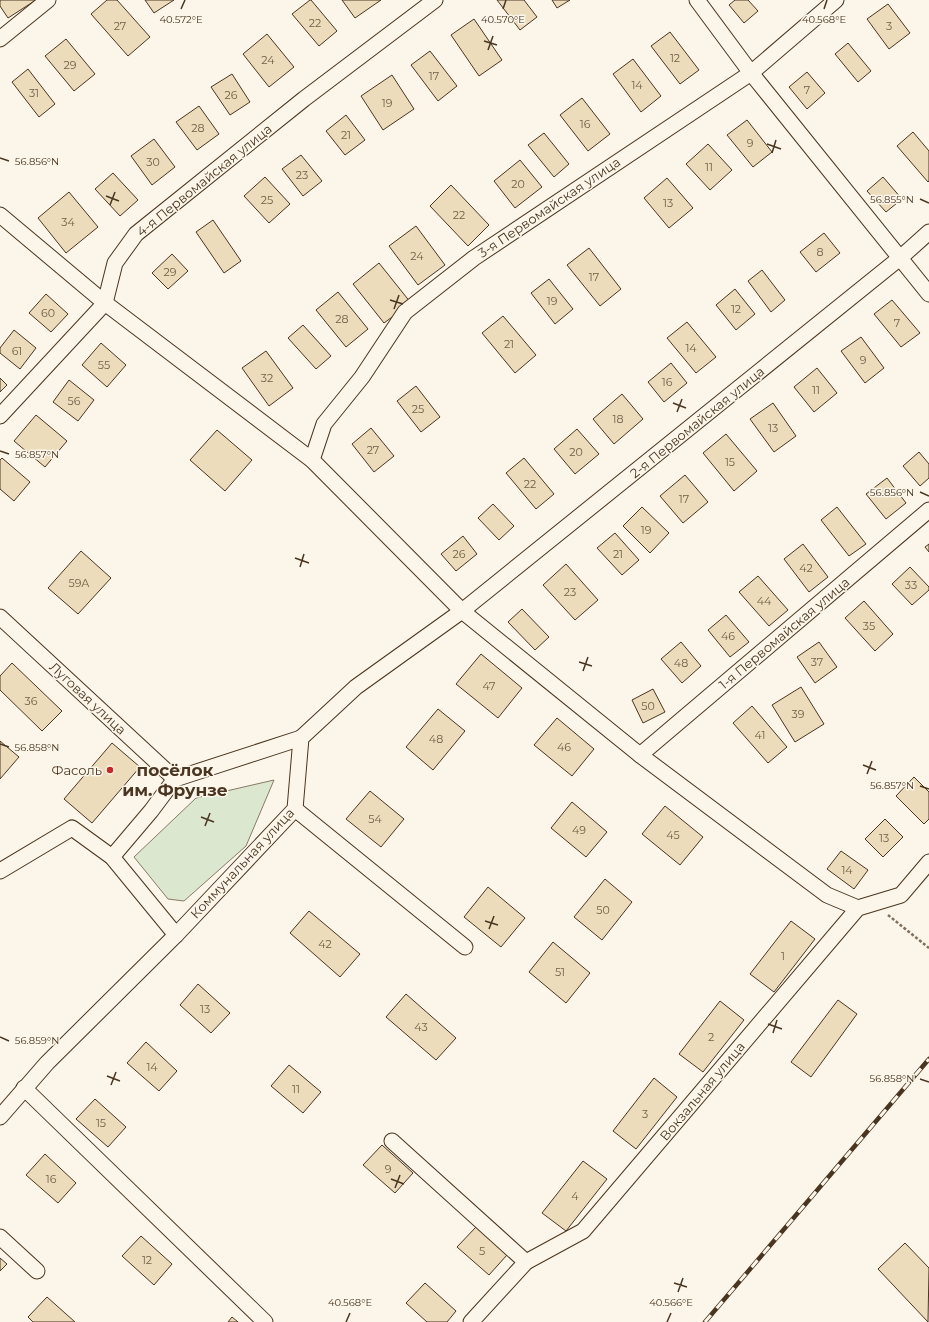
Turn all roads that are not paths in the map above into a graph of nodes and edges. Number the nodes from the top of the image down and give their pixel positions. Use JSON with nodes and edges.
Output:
{"nodes":[{"id":1,"x":48,"y":0,"type":"edge"},
{"id":2,"x":435,"y":0,"type":"edge"},
{"id":3,"x":697,"y":0,"type":"edge"},
{"id":4,"x":836,"y":0,"type":"edge"},
{"id":5,"x":0,"y":39,"type":"edge"},
{"id":6,"x":751,"y":73,"type":"junction"},
{"id":7,"x":0,"y":215,"type":"edge"},
{"id":8,"x":929,"y":232,"type":"edge"},
{"id":9,"x":900,"y":258,"type":"junction"},
{"id":10,"x":929,"y":294,"type":"edge"},
{"id":11,"x":105,"y":303,"type":"junction"},
{"id":12,"x":0,"y":416,"type":"edge"},
{"id":13,"x":312,"y":460,"type":"junction"},
{"id":14,"x":929,"y":510,"type":"edge"},
{"id":15,"x":462,"y":611,"type":"junction"},
{"id":16,"x":0,"y":617,"type":"edge"},
{"id":17,"x":301,"y":738,"type":"junction"},
{"id":18,"x":640,"y":755,"type":"junction"},
{"id":19,"x":175,"y":779,"type":"junction"},
{"id":20,"x":295,"y":809,"type":"junction"},
{"id":21,"x":112,"y":857,"type":"junction"},
{"id":22,"x":929,"y":862,"type":"edge"},
{"id":23,"x":0,"y":871,"type":"edge"},
{"id":24,"x":858,"y":908,"type":"junction"},
{"id":25,"x":176,"y":935,"type":"junction"},
{"id":26,"x":465,"y":947,"type":"dead end"},
{"id":27,"x":24,"y":1088,"type":"junction"},
{"id":28,"x":0,"y":1117,"type":"edge"},
{"id":29,"x":392,"y":1141,"type":"dead end"},
{"id":30,"x":0,"y":1237,"type":"edge"},
{"id":31,"x":526,"y":1262,"type":"junction"},
{"id":32,"x":37,"y":1271,"type":"dead end"},
{"id":33,"x":265,"y":1322,"type":"edge"},
{"id":34,"x":471,"y":1322,"type":"edge"}],
"edges":[{"from":1,"to":5,"type":"street"},
{"from":2,"to":11,"type":"street","name":"4-я Первомайская улица"},
{"from":3,"to":6,"type":"street"},
{"from":4,"to":6,"type":"street","name":"3-я Первомайская улица"},
{"from":6,"to":9,"type":"street"},
{"from":6,"to":13,"type":"street","name":"3-я Первомайская улица"},
{"from":7,"to":11,"type":"street"},
{"from":8,"to":9,"type":"street","name":"2-я Первомайская улица"},
{"from":9,"to":10,"type":"street"},
{"from":9,"to":15,"type":"street","name":"2-я Первомайская улица"},
{"from":11,"to":12,"type":"street","name":"4-я Первомайская улица"},
{"from":11,"to":13,"type":"street"},
{"from":13,"to":15,"type":"street"},
{"from":14,"to":18,"type":"street","name":"1-я Первомайская улица"},
{"from":15,"to":17,"type":"street"},
{"from":15,"to":18,"type":"street"},
{"from":16,"to":19,"type":"street","name":"Луговая улица"},
{"from":17,"to":19,"type":"street"},
{"from":17,"to":20,"type":"street","name":"Коммунальная улица"},
{"from":18,"to":24,"type":"street"},
{"from":19,"to":21,"type":"street"},
{"from":20,"to":25,"type":"street","name":"Коммунальная улица"},
{"from":20,"to":26,"type":"street"},
{"from":21,"to":23,"type":"street"},
{"from":21,"to":25,"type":"street"},
{"from":22,"to":24,"type":"street"},
{"from":24,"to":31,"type":"street","name":"Вокзальная улица"},
{"from":25,"to":27,"type":"street","name":"Коммунальная улица"},
{"from":27,"to":28,"type":"street","name":"Коммунальная улица"},
{"from":27,"to":33,"type":"street"},
{"from":29,"to":31,"type":"street"},
{"from":30,"to":32,"type":"street"},
{"from":31,"to":34,"type":"street","name":"Вокзальная улица"}]}
